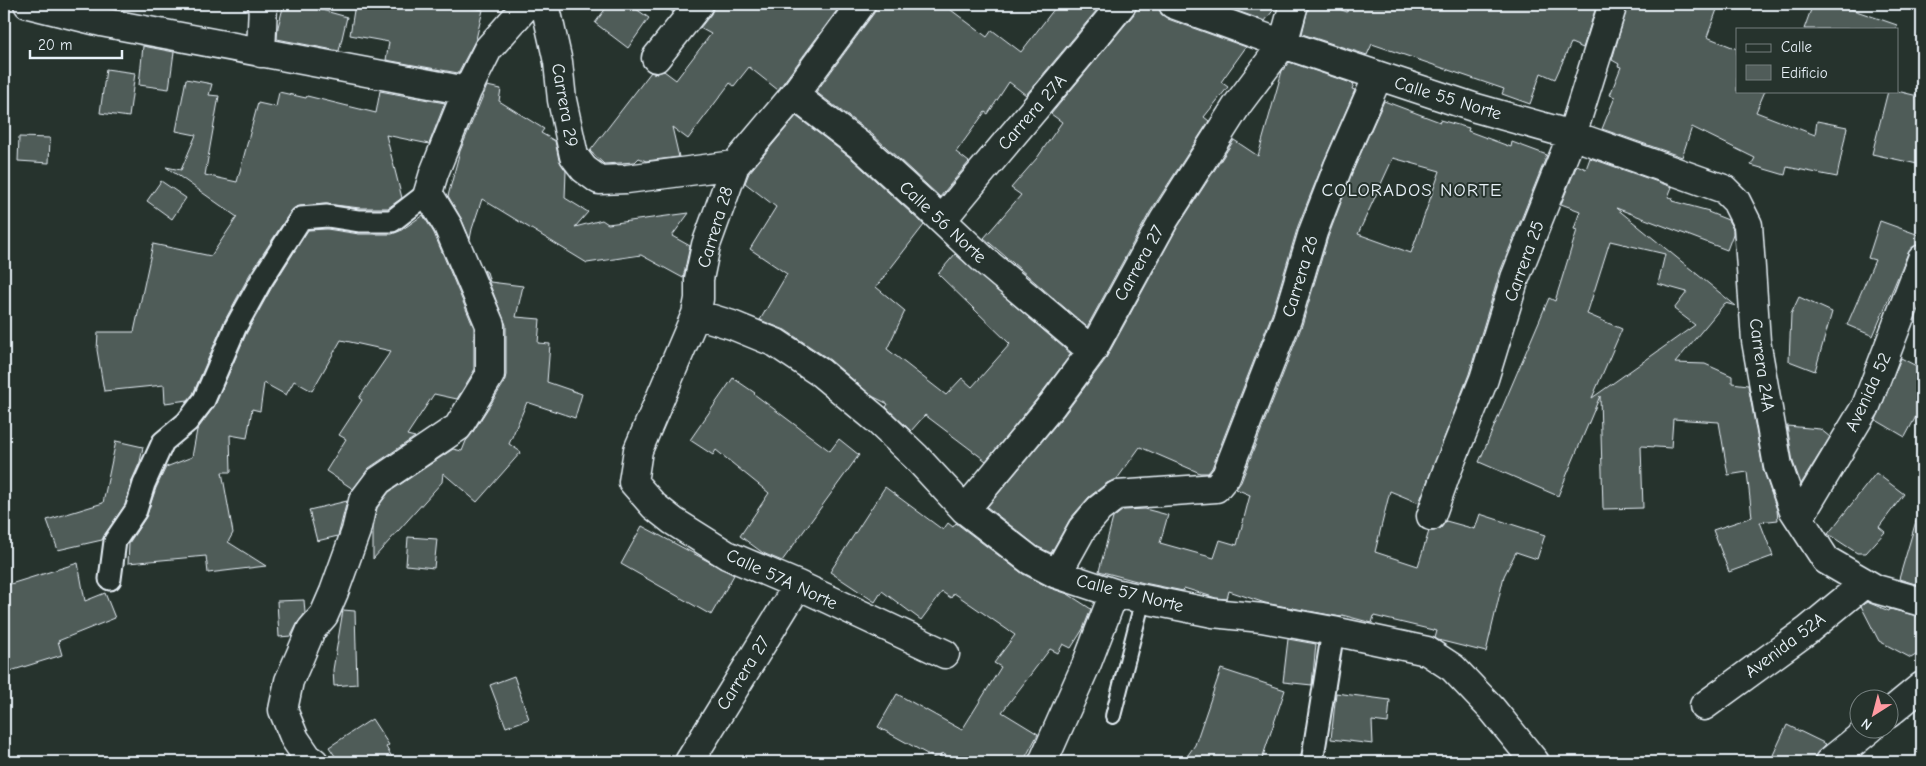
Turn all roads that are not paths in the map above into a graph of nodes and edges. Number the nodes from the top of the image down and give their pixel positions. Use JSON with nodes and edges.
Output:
{"nodes":[{"id":1,"x":28,"y":4,"type":"edge"},
{"id":2,"x":263,"y":4,"type":"edge"},
{"id":3,"x":528,"y":4,"type":"edge"},
{"id":4,"x":545,"y":4,"type":"edge"},
{"id":5,"x":699,"y":4,"type":"edge"},
{"id":6,"x":861,"y":4,"type":"edge"},
{"id":7,"x":1122,"y":4,"type":"edge"},
{"id":8,"x":1173,"y":4,"type":"edge"},
{"id":9,"x":1294,"y":4,"type":"edge"},
{"id":10,"x":1613,"y":4,"type":"edge"},
{"id":11,"x":1283,"y":44,"type":"junction"},
{"id":12,"x":261,"y":53,"type":"junction"},
{"id":13,"x":656,"y":58,"type":"dead end"},
{"id":14,"x":1378,"y":76,"type":"junction"},
{"id":15,"x":467,"y":91,"type":"junction"},
{"id":16,"x":794,"y":94,"type":"junction"},
{"id":17,"x":1572,"y":135,"type":"junction"},
{"id":18,"x":735,"y":165,"type":"junction"},
{"id":19,"x":1724,"y":189,"type":"joint"},
{"id":20,"x":428,"y":193,"type":"junction"},
{"id":21,"x":942,"y":220,"type":"junction"},
{"id":22,"x":1922,"y":259,"type":"edge"},
{"id":23,"x":696,"y":314,"type":"junction"},
{"id":24,"x":1092,"y":351,"type":"junction"},
{"id":25,"x":632,"y":482,"type":"joint"},
{"id":26,"x":965,"y":510,"type":"junction"},
{"id":27,"x":1431,"y":516,"type":"dead end"},
{"id":28,"x":1799,"y":518,"type":"junction"},
{"id":29,"x":1057,"y":574,"type":"junction"},
{"id":30,"x":110,"y":580,"type":"dead end"},
{"id":31,"x":1865,"y":583,"type":"junction"},
{"id":32,"x":798,"y":585,"type":"junction"},
{"id":33,"x":1114,"y":593,"type":"junction"},
{"id":34,"x":1143,"y":600,"type":"junction"},
{"id":35,"x":1922,"y":602,"type":"edge"},
{"id":36,"x":1333,"y":631,"type":"junction"},
{"id":37,"x":945,"y":654,"type":"dead end"},
{"id":38,"x":1922,"y":686,"type":"edge"},
{"id":39,"x":1704,"y":706,"type":"dead end"},
{"id":40,"x":1898,"y":706,"type":"edge"},
{"id":41,"x":1113,"y":716,"type":"dead end"},
{"id":42,"x":1859,"y":738,"type":"edge"},
{"id":43,"x":1528,"y":753,"type":"edge"},
{"id":44,"x":314,"y":762,"type":"edge"},
{"id":45,"x":689,"y":762,"type":"edge"},
{"id":46,"x":1043,"y":762,"type":"edge"},
{"id":47,"x":1312,"y":762,"type":"edge"},
{"id":48,"x":1829,"y":762,"type":"edge"}],
"edges":[{"from":1,"to":12,"type":"street"},
{"from":2,"to":12,"type":"street"},
{"from":3,"to":15,"type":"street"},
{"from":4,"to":18,"type":"street","name":"Carrera 29"},
{"from":5,"to":13,"type":"street"},
{"from":6,"to":16,"type":"street","name":"Carrera 28"},
{"from":7,"to":21,"type":"street","name":"Carrera 27A"},
{"from":8,"to":11,"type":"street","name":"Calle 55 Norte"},
{"from":9,"to":11,"type":"street","name":"Carrera 27"},
{"from":10,"to":17,"type":"street","name":"Carrera 25"},
{"from":11,"to":14,"type":"street","name":"Calle 55 Norte"},
{"from":11,"to":24,"type":"street","name":"Carrera 27"},
{"from":12,"to":15,"type":"street"},
{"from":14,"to":17,"type":"street","name":"Calle 55 Norte"},
{"from":14,"to":29,"type":"street","name":"Carrera 26"},
{"from":15,"to":20,"type":"street"},
{"from":16,"to":18,"type":"street","name":"Carrera 28"},
{"from":16,"to":21,"type":"street","name":"Calle 56 Norte"},
{"from":17,"to":19,"type":"street","name":"Calle 55 Norte"},
{"from":17,"to":27,"type":"street","name":"Carrera 25"},
{"from":18,"to":23,"type":"street","name":"Carrera 28"},
{"from":19,"to":28,"type":"street","name":"Carrera 24A"},
{"from":20,"to":30,"type":"street"},
{"from":20,"to":44,"type":"street"},
{"from":21,"to":24,"type":"street","name":"Calle 56 Norte"},
{"from":22,"to":28,"type":"street","name":"Avenida 52"},
{"from":23,"to":25,"type":"street","name":"Carrera 28"},
{"from":23,"to":26,"type":"street","name":"Calle 57 Norte"},
{"from":24,"to":26,"type":"street","name":"Carrera 27"},
{"from":25,"to":32,"type":"street","name":"Calle 57A Norte"},
{"from":26,"to":29,"type":"street","name":"Calle 57 Norte"},
{"from":28,"to":31,"type":"street","name":"Carrera 24A"},
{"from":29,"to":33,"type":"street","name":"Calle 57 Norte"},
{"from":31,"to":35,"type":"street"},
{"from":31,"to":39,"type":"street","name":"Avenida 52A"},
{"from":32,"to":37,"type":"street","name":"Calle 57A Norte"},
{"from":32,"to":45,"type":"street","name":"Carrera 27"},
{"from":33,"to":34,"type":"street","name":"Calle 57 Norte"},
{"from":33,"to":46,"type":"street"},
{"from":34,"to":36,"type":"street","name":"Calle 57 Norte"},
{"from":34,"to":41,"type":"lane"},
{"from":36,"to":43,"type":"street","name":"Calle 57 Norte"},
{"from":36,"to":47,"type":"street"},
{"from":38,"to":40,"type":"street"},
{"from":42,"to":48,"type":"street"}]}
